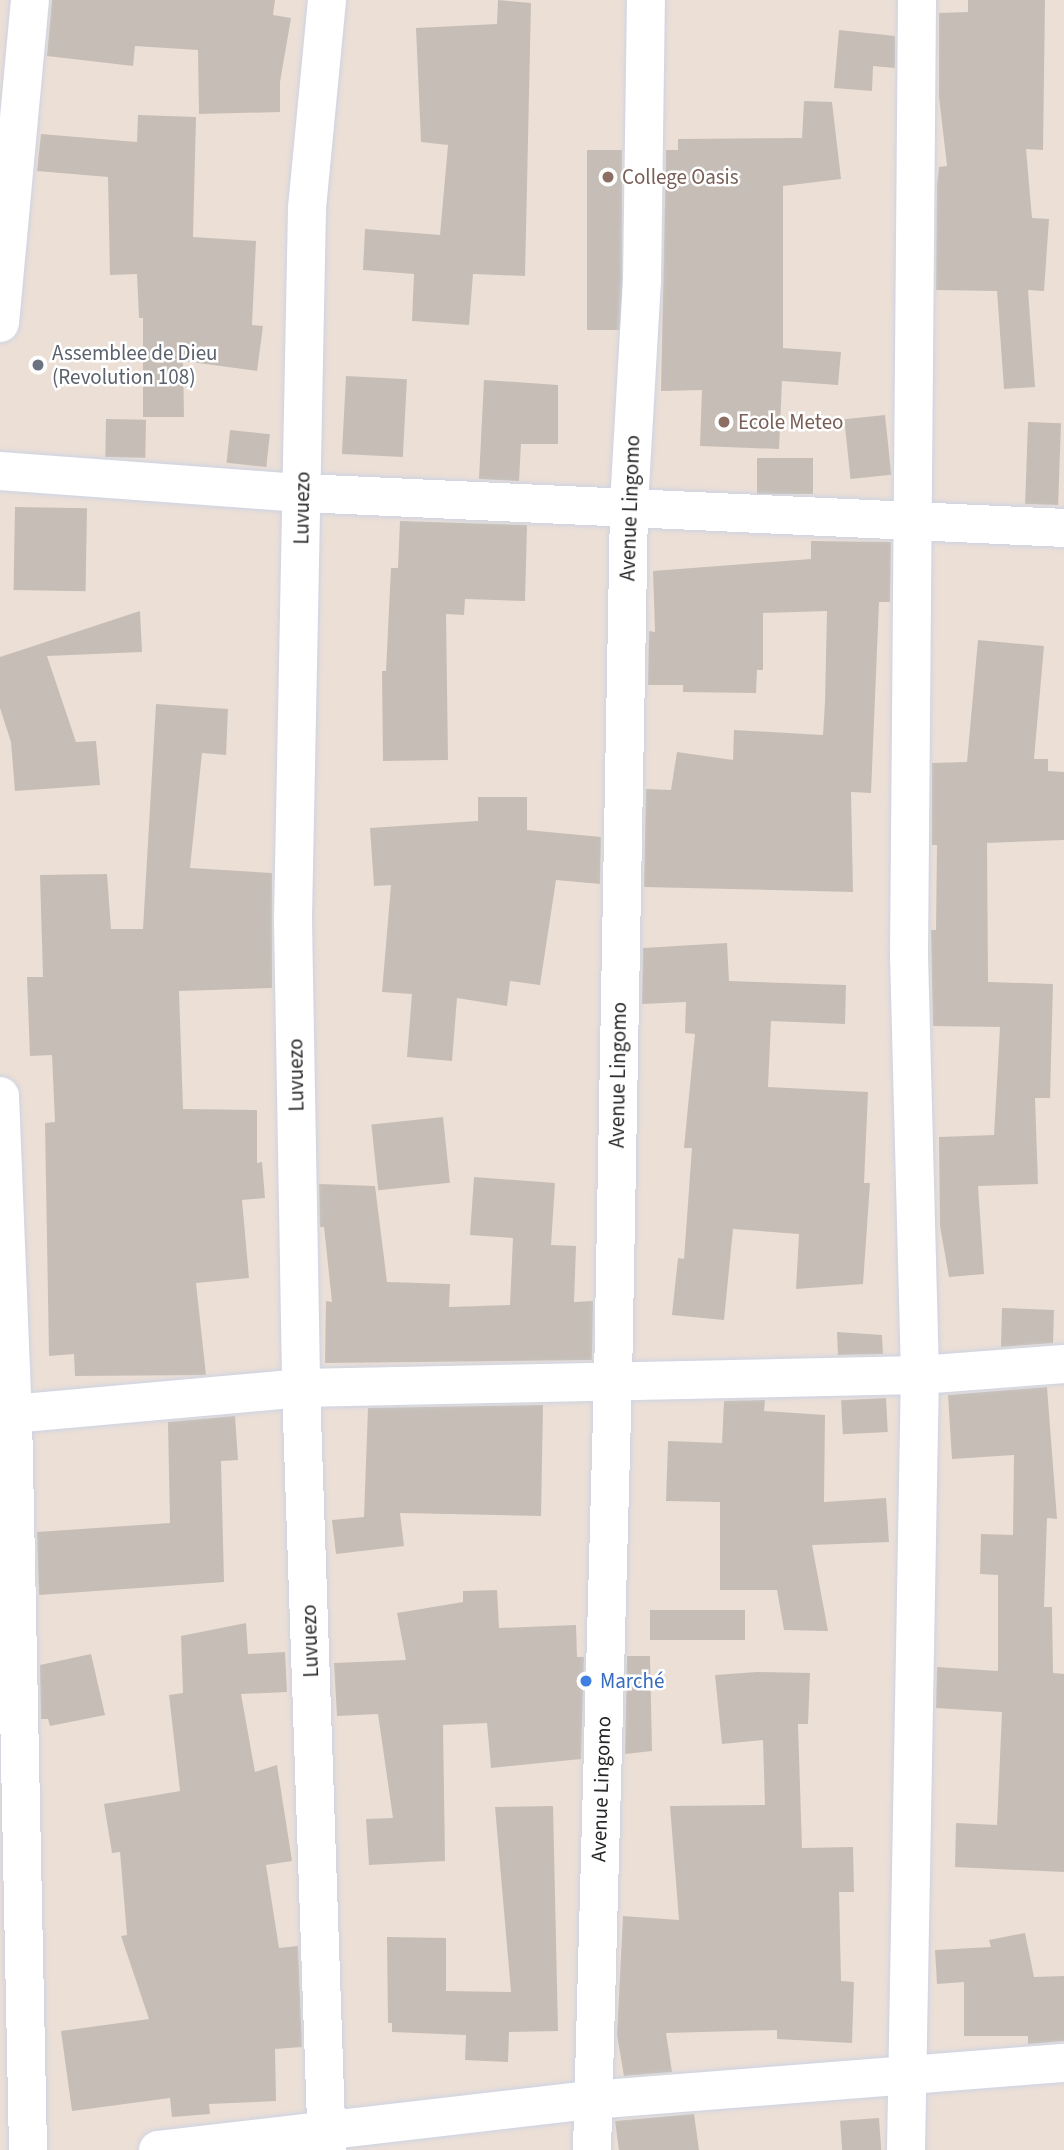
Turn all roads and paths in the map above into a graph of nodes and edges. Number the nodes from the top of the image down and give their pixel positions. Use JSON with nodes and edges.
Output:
{"nodes":[{"id":1,"x":30,"y":0,"type":"edge"},
{"id":2,"x":327,"y":0,"type":"edge"},
{"id":3,"x":646,"y":0,"type":"edge"},
{"id":4,"x":917,"y":0,"type":"edge"},
{"id":5,"x":0,"y":323,"type":"edge"},
{"id":6,"x":0,"y":471,"type":"edge"},
{"id":7,"x":303,"y":493,"type":"junction"},
{"id":8,"x":628,"y":505,"type":"junction"},
{"id":9,"x":911,"y":520,"type":"junction"},
{"id":10,"x":1064,"y":528,"type":"edge"},
{"id":11,"x":0,"y":1097,"type":"edge"},
{"id":12,"x":1064,"y":1364,"type":"edge"},
{"id":13,"x":920,"y":1375,"type":"junction"},
{"id":14,"x":613,"y":1381,"type":"junction"},
{"id":15,"x":301,"y":1388,"type":"junction"},
{"id":16,"x":7,"y":1415,"type":"edge"},
{"id":17,"x":1064,"y":2063,"type":"edge"},
{"id":18,"x":907,"y":2077,"type":"junction"},
{"id":19,"x":591,"y":2100,"type":"junction"},
{"id":20,"x":327,"y":2140,"type":"edge"},
{"id":21,"x":28,"y":2150,"type":"edge"},
{"id":22,"x":158,"y":2150,"type":"edge"},
{"id":23,"x":592,"y":2150,"type":"edge"},
{"id":24,"x":906,"y":2150,"type":"edge"}],
"edges":[{"from":1,"to":5,"type":"street"},
{"from":2,"to":7,"type":"street","name":"Luvuezo"},
{"from":3,"to":8,"type":"street","name":"Avenue Lingomo"},
{"from":4,"to":9,"type":"street"},
{"from":6,"to":7,"type":"street"},
{"from":7,"to":8,"type":"street"},
{"from":7,"to":15,"type":"street","name":"Luvuezo"},
{"from":8,"to":9,"type":"street"},
{"from":8,"to":14,"type":"street","name":"Avenue Lingomo"},
{"from":9,"to":10,"type":"street"},
{"from":9,"to":13,"type":"street"},
{"from":11,"to":16,"type":"street"},
{"from":12,"to":13,"type":"street"},
{"from":13,"to":14,"type":"street"},
{"from":13,"to":18,"type":"street"},
{"from":14,"to":15,"type":"street"},
{"from":14,"to":19,"type":"street","name":"Avenue Lingomo"},
{"from":15,"to":16,"type":"street"},
{"from":15,"to":20,"type":"street","name":"Luvuezo"},
{"from":16,"to":21,"type":"street"},
{"from":17,"to":18,"type":"street"},
{"from":18,"to":19,"type":"street"},
{"from":18,"to":24,"type":"street"},
{"from":19,"to":20,"type":"street"},
{"from":19,"to":23,"type":"street","name":"Avenue Lingomo"},
{"from":20,"to":22,"type":"street"}]}
